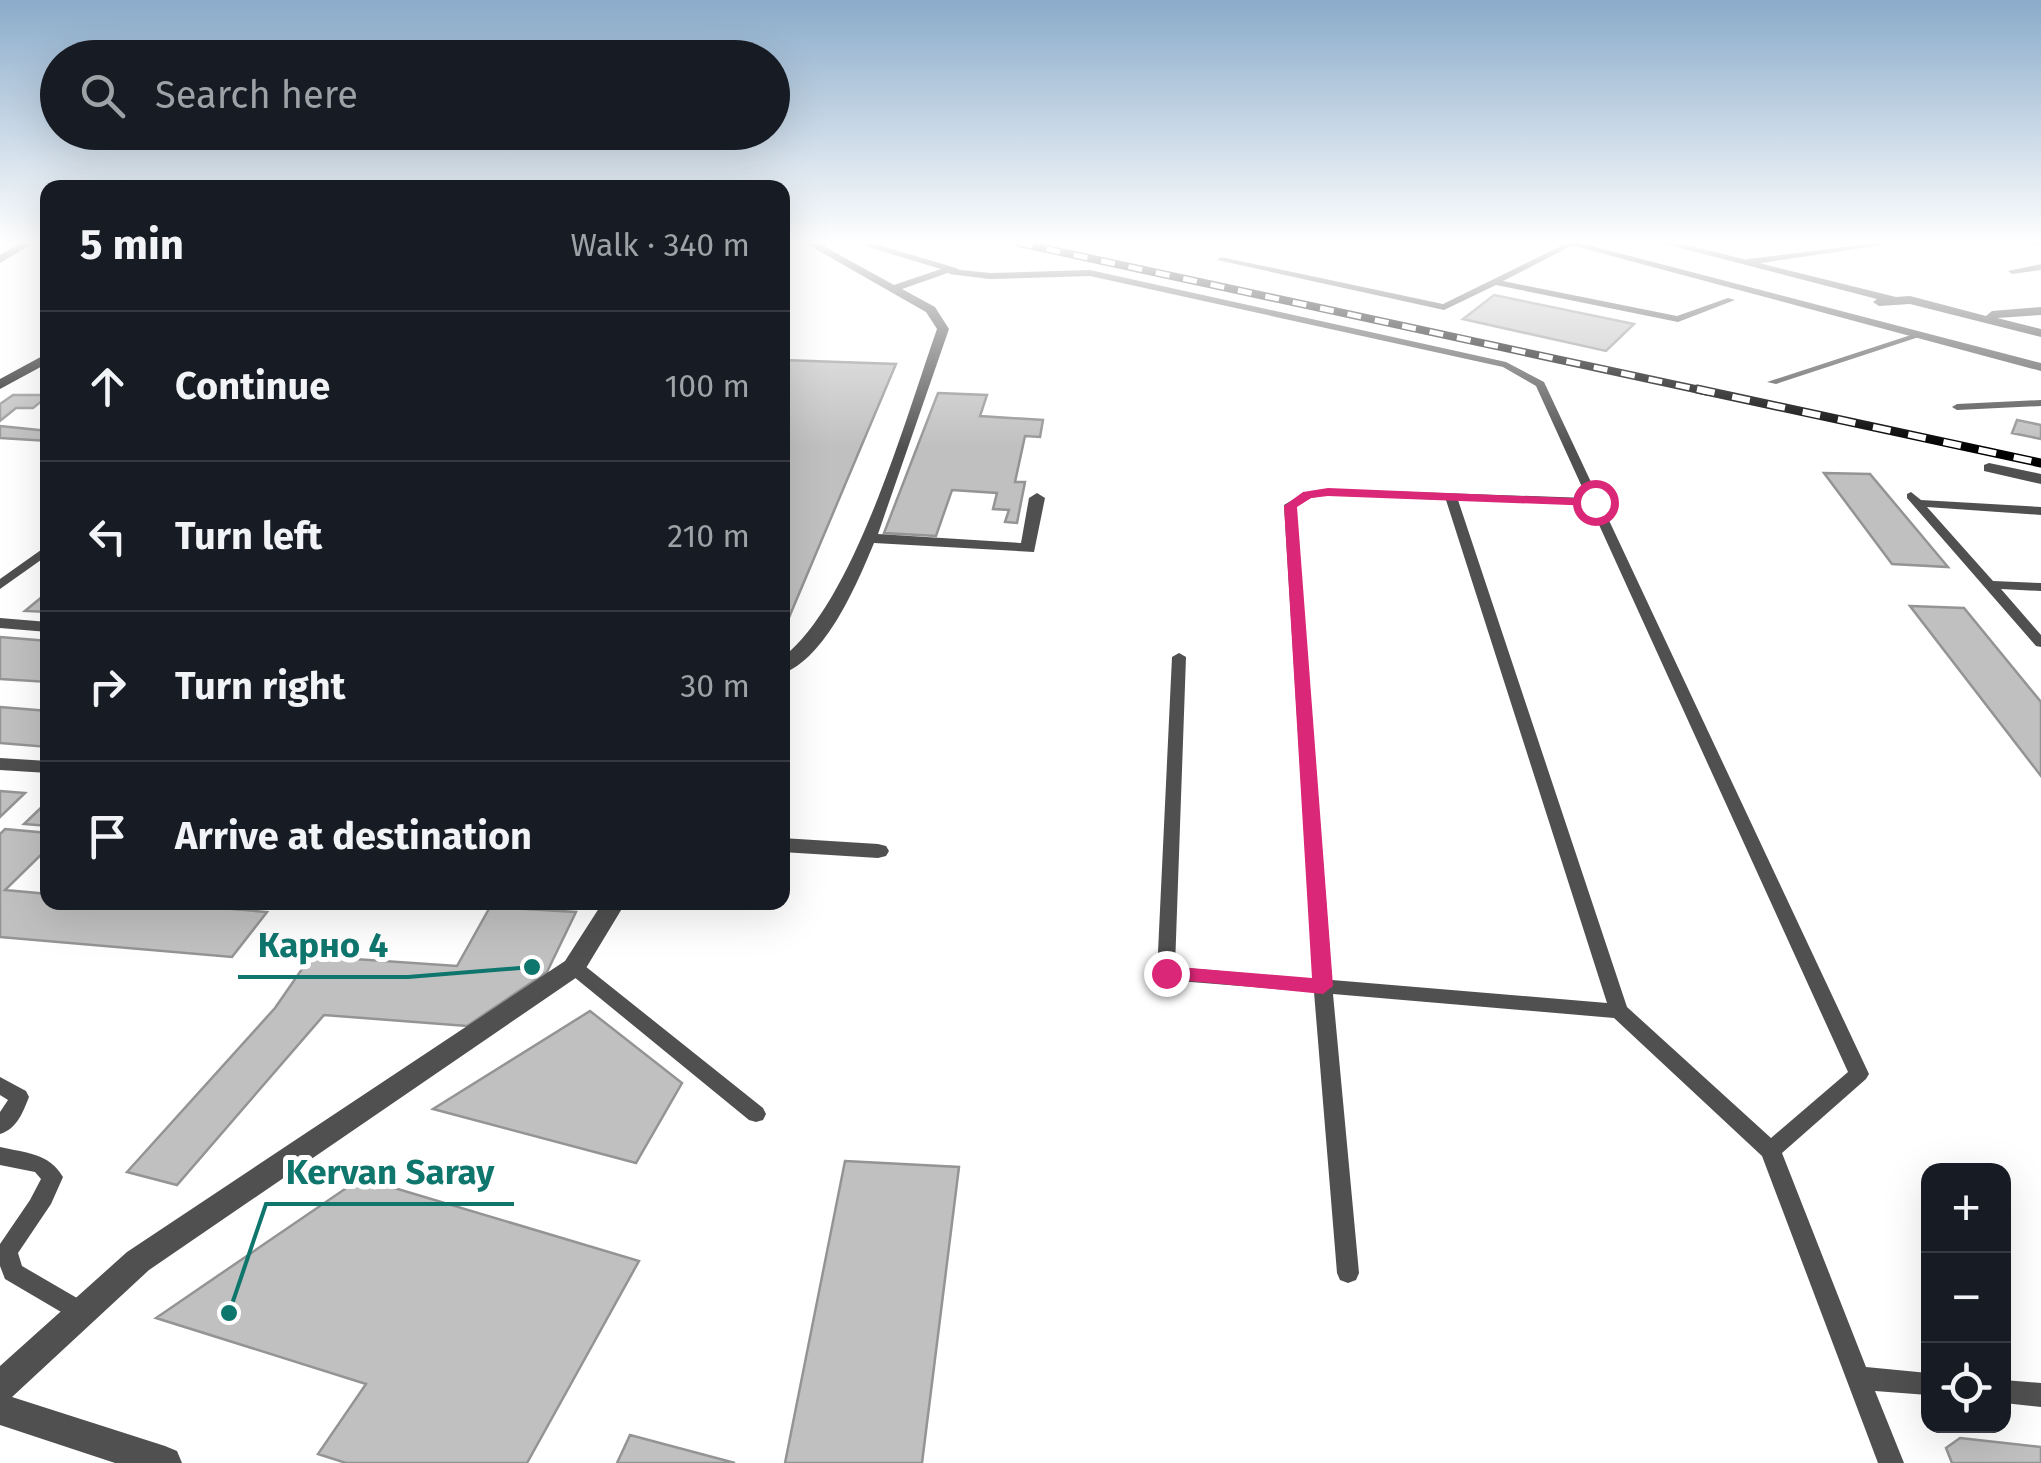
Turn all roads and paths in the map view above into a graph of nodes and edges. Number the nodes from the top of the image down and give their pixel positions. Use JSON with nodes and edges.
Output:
{"nodes":[{"id":1,"x":933,"y":311,"type":"edge"},
{"id":2,"x":1266,"y":311,"type":"edge"},
{"id":3,"x":1644,"y":311,"type":"edge"},
{"id":4,"x":1698,"y":311,"type":"edge"},
{"id":5,"x":1829,"y":311,"type":"edge"},
{"id":6,"x":1863,"y":311,"type":"edge"},
{"id":7,"x":1953,"y":311,"type":"edge"},
{"id":8,"x":2037,"y":311,"type":"edge"},
{"id":9,"x":1975,"y":316,"type":"junction"},
{"id":10,"x":1851,"y":317,"type":"junction"},
{"id":11,"x":2041,"y":333,"type":"edge"},
{"id":12,"x":1920,"y":335,"type":"junction"},
{"id":13,"x":40,"y":362,"type":"edge"},
{"id":14,"x":2041,"y":367,"type":"edge"},
{"id":15,"x":1772,"y":382,"type":"dead end"},
{"id":16,"x":0,"y":385,"type":"edge"},
{"id":17,"x":2041,"y":403,"type":"edge"},
{"id":18,"x":1957,"y":407,"type":"dead end"},
{"id":19,"x":1989,"y":468,"type":"dead end"},
{"id":20,"x":2041,"y":479,"type":"edge"},
{"id":21,"x":1451,"y":497,"type":"junction"},
{"id":22,"x":1037,"y":498,"type":"dead end"},
{"id":23,"x":1595,"y":502,"type":"junction"},
{"id":24,"x":2041,"y":511,"type":"edge"},
{"id":25,"x":868,"y":538,"type":"junction"},
{"id":26,"x":40,"y":554,"type":"edge"},
{"id":27,"x":0,"y":585,"type":"edge"},
{"id":28,"x":1990,"y":585,"type":"junction"},
{"id":29,"x":2041,"y":587,"type":"edge"},
{"id":30,"x":0,"y":623,"type":"edge"},
{"id":31,"x":40,"y":626,"type":"edge"},
{"id":32,"x":2041,"y":642,"type":"edge"},
{"id":33,"x":1179,"y":656,"type":"dead end"},
{"id":34,"x":790,"y":665,"type":"edge"},
{"id":35,"x":0,"y":764,"type":"edge"},
{"id":36,"x":40,"y":766,"type":"edge"},
{"id":37,"x":790,"y":846,"type":"edge"},
{"id":38,"x":878,"y":851,"type":"dead end"},
{"id":39,"x":610,"y":910,"type":"edge"},
{"id":40,"x":574,"y":967,"type":"junction"},
{"id":41,"x":1323,"y":986,"type":"junction"},
{"id":42,"x":1619,"y":1011,"type":"junction"},
{"id":43,"x":0,"y":1085,"type":"edge"},
{"id":44,"x":756,"y":1114,"type":"dead end"},
{"id":45,"x":0,"y":1126,"type":"edge"},
{"id":46,"x":1771,"y":1151,"type":"junction"},
{"id":47,"x":0,"y":1156,"type":"edge"},
{"id":48,"x":1348,"y":1274,"type":"dead end"},
{"id":49,"x":82,"y":1312,"type":"junction"},
{"id":50,"x":1859,"y":1378,"type":"junction"},
{"id":51,"x":1921,"y":1383,"type":"edge"},
{"id":52,"x":0,"y":1387,"type":"edge"},
{"id":53,"x":2011,"y":1393,"type":"edge"},
{"id":54,"x":2041,"y":1395,"type":"edge"},
{"id":55,"x":0,"y":1408,"type":"edge"},
{"id":56,"x":165,"y":1463,"type":"edge"},
{"id":57,"x":1891,"y":1463,"type":"edge"}],
"edges":[{"from":1,"to":25,"type":"street"},
{"from":2,"to":23,"type":"lane"},
{"from":3,"to":4,"type":"lane"},
{"from":5,"to":10,"type":"street"},
{"from":6,"to":10,"type":"street"},
{"from":7,"to":9,"type":"street"},
{"from":8,"to":9,"type":"street"},
{"from":9,"to":11,"type":"street"},
{"from":10,"to":12,"type":"street"},
{"from":12,"to":14,"type":"street"},
{"from":12,"to":15,"type":"lane"},
{"from":13,"to":16,"type":"main road"},
{"from":17,"to":18,"type":"lane"},
{"from":19,"to":20,"type":"street"},
{"from":21,"to":23,"type":"lane"},
{"from":21,"to":41,"type":"lane"},
{"from":21,"to":42,"type":"lane"},
{"from":22,"to":25,"type":"street"},
{"from":23,"to":46,"type":"lane"},
{"from":24,"to":28,"type":"lane"},
{"from":25,"to":34,"type":"street"},
{"from":26,"to":27,"type":"lane"},
{"from":28,"to":29,"type":"lane"},
{"from":28,"to":32,"type":"lane"},
{"from":30,"to":31,"type":"street"},
{"from":33,"to":41,"type":"lane"},
{"from":35,"to":36,"type":"street"},
{"from":37,"to":38,"type":"street"},
{"from":39,"to":40,"type":"street"},
{"from":40,"to":44,"type":"lane"},
{"from":40,"to":49,"type":"street"},
{"from":41,"to":42,"type":"lane"},
{"from":41,"to":48,"type":"lane"},
{"from":42,"to":46,"type":"lane"},
{"from":43,"to":45,"type":"lane"},
{"from":46,"to":50,"type":"lane"},
{"from":47,"to":49,"type":"lane"},
{"from":49,"to":52,"type":"street"},
{"from":50,"to":51,"type":"lane"},
{"from":50,"to":57,"type":"lane"},
{"from":53,"to":54,"type":"lane"},
{"from":55,"to":56,"type":"street"}]}
